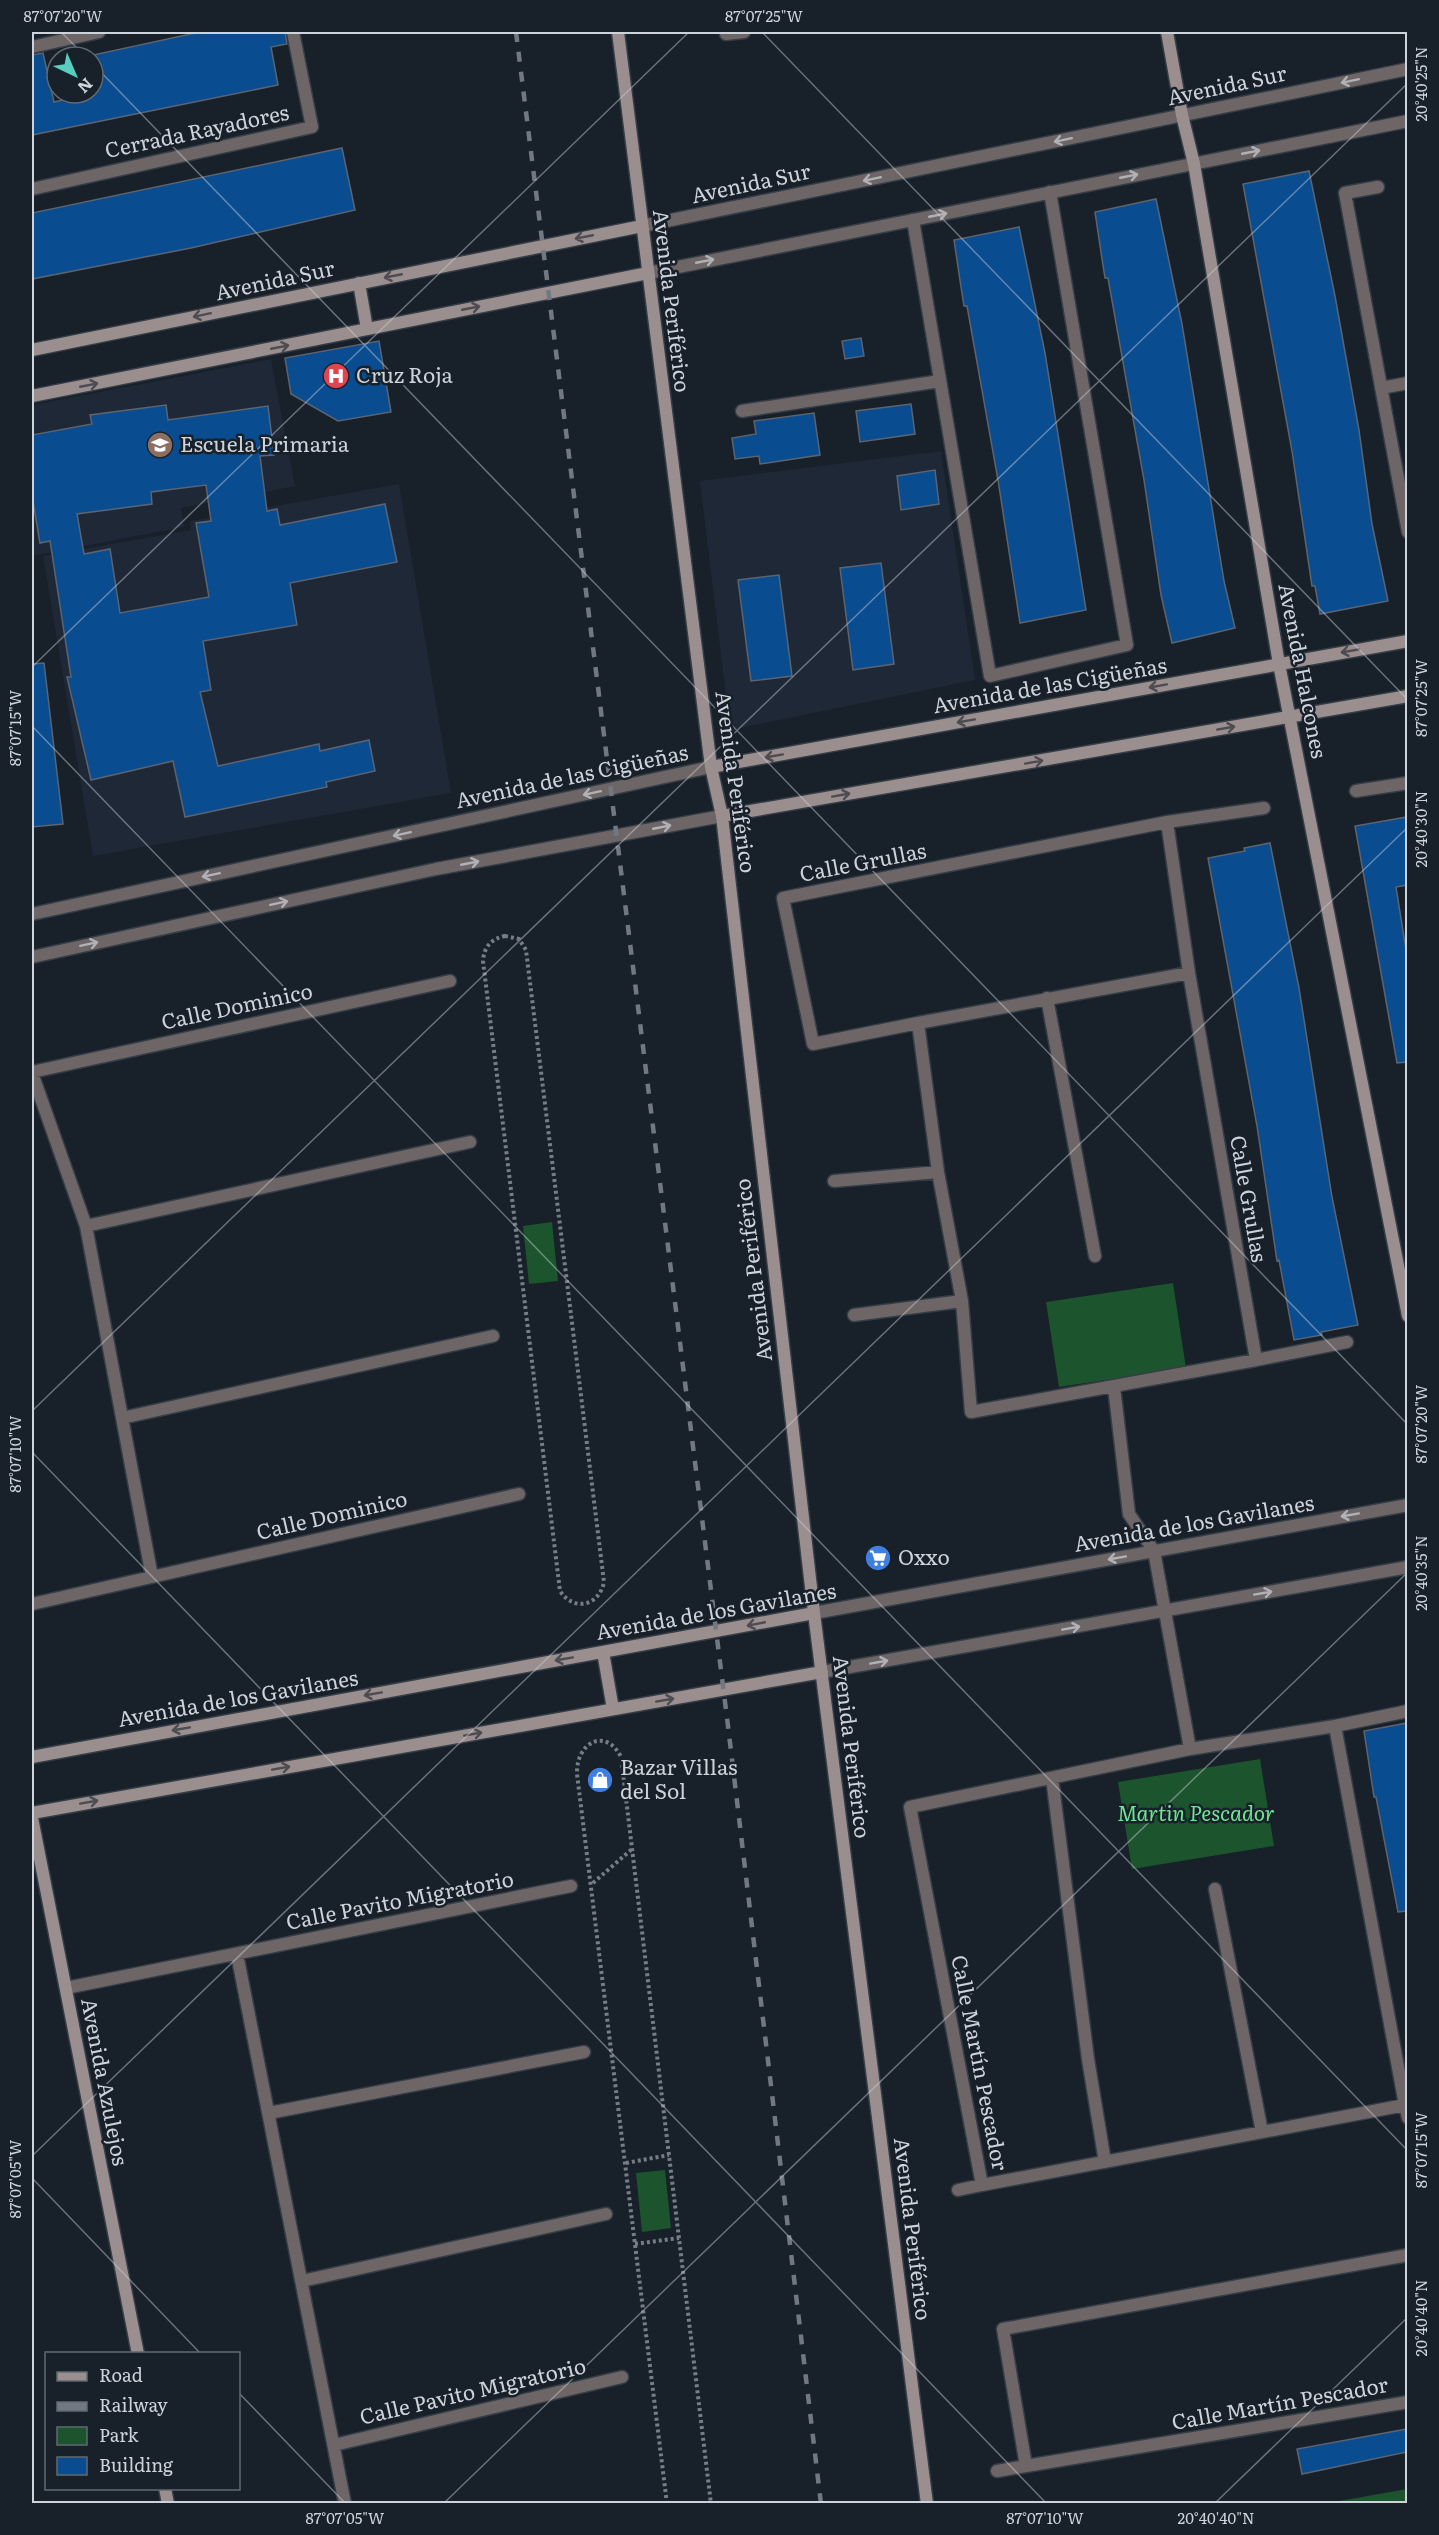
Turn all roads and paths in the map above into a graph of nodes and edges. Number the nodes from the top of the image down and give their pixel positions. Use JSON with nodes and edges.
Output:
{"nodes":[{"id":1,"x":99,"y":32,"type":"edge"},
{"id":2,"x":293,"y":32,"type":"edge"},
{"id":3,"x":618,"y":32,"type":"edge"},
{"id":4,"x":726,"y":32,"type":"edge"},
{"id":5,"x":744,"y":32,"type":"edge"},
{"id":6,"x":1167,"y":32,"type":"edge"},
{"id":7,"x":32,"y":47,"type":"edge"},
{"id":8,"x":1407,"y":69,"type":"edge"},
{"id":9,"x":1182,"y":115,"type":"junction"},
{"id":10,"x":1407,"y":121,"type":"edge"},
{"id":11,"x":1194,"y":164,"type":"junction"},
{"id":12,"x":1378,"y":187,"type":"dead end"},
{"id":13,"x":32,"y":189,"type":"edge"},
{"id":14,"x":1050,"y":192,"type":"junction"},
{"id":15,"x":913,"y":220,"type":"junction"},
{"id":16,"x":642,"y":226,"type":"junction"},
{"id":17,"x":648,"y":273,"type":"junction"},
{"id":18,"x":359,"y":283,"type":"junction"},
{"id":19,"x":367,"y":329,"type":"junction"},
{"id":20,"x":32,"y":350,"type":"edge"},
{"id":21,"x":940,"y":381,"type":"junction"},
{"id":22,"x":1407,"y":384,"type":"edge"},
{"id":23,"x":1381,"y":388,"type":"junction"},
{"id":24,"x":32,"y":396,"type":"edge"},
{"id":25,"x":742,"y":411,"type":"dead end"},
{"id":26,"x":1407,"y":531,"type":"edge"},
{"id":27,"x":1407,"y":641,"type":"edge"},
{"id":28,"x":1279,"y":664,"type":"junction"},
{"id":29,"x":1407,"y":696,"type":"edge"},
{"id":30,"x":1290,"y":717,"type":"junction"},
{"id":31,"x":711,"y":767,"type":"junction"},
{"id":32,"x":1407,"y":783,"type":"edge"},
{"id":33,"x":1356,"y":791,"type":"dead end"},
{"id":34,"x":1264,"y":808,"type":"dead end"},
{"id":35,"x":722,"y":816,"type":"junction"},
{"id":36,"x":1167,"y":822,"type":"junction"},
{"id":37,"x":32,"y":914,"type":"edge"},
{"id":38,"x":526,"y":950,"type":"joint"},
{"id":39,"x":32,"y":957,"type":"edge"},
{"id":40,"x":1189,"y":973,"type":"junction"},
{"id":41,"x":450,"y":981,"type":"dead end"},
{"id":42,"x":1047,"y":998,"type":"junction"},
{"id":43,"x":918,"y":1023,"type":"junction"},
{"id":44,"x":32,"y":1072,"type":"edge"},
{"id":45,"x":470,"y":1142,"type":"dead end"},
{"id":46,"x":938,"y":1172,"type":"junction"},
{"id":47,"x":834,"y":1181,"type":"dead end"},
{"id":48,"x":86,"y":1226,"type":"junction"},
{"id":49,"x":1095,"y":1256,"type":"dead end"},
{"id":50,"x":962,"y":1301,"type":"junction"},
{"id":51,"x":854,"y":1316,"type":"dead end"},
{"id":52,"x":1407,"y":1316,"type":"edge"},
{"id":53,"x":492,"y":1335,"type":"dead end"},
{"id":54,"x":1347,"y":1342,"type":"dead end"},
{"id":55,"x":1256,"y":1360,"type":"junction"},
{"id":56,"x":1114,"y":1388,"type":"junction"},
{"id":57,"x":122,"y":1418,"type":"junction"},
{"id":58,"x":519,"y":1494,"type":"dead end"},
{"id":59,"x":1407,"y":1504,"type":"edge"},
{"id":60,"x":1154,"y":1551,"type":"junction"},
{"id":61,"x":1407,"y":1567,"type":"edge"},
{"id":62,"x":152,"y":1576,"type":"junction"},
{"id":63,"x":32,"y":1604,"type":"edge"},
{"id":64,"x":1164,"y":1611,"type":"junction"},
{"id":65,"x":814,"y":1613,"type":"junction"},
{"id":66,"x":603,"y":1652,"type":"junction"},
{"id":67,"x":822,"y":1672,"type":"junction"},
{"id":68,"x":613,"y":1709,"type":"junction"},
{"id":69,"x":1407,"y":1711,"type":"edge"},
{"id":70,"x":1335,"y":1726,"type":"junction"},
{"id":71,"x":1190,"y":1749,"type":"junction"},
{"id":72,"x":32,"y":1756,"type":"edge"},
{"id":73,"x":1052,"y":1778,"type":"junction"},
{"id":74,"x":32,"y":1813,"type":"edge"},
{"id":75,"x":32,"y":1818,"type":"edge"},
{"id":76,"x":632,"y":1849,"type":"junction"},
{"id":77,"x":592,"y":1883,"type":"junction"},
{"id":78,"x":571,"y":1886,"type":"dead end"},
{"id":79,"x":1215,"y":1889,"type":"dead end"},
{"id":80,"x":237,"y":1954,"type":"junction"},
{"id":81,"x":66,"y":1988,"type":"junction"},
{"id":82,"x":584,"y":2052,"type":"dead end"},
{"id":83,"x":1406,"y":2111,"type":"edge"},
{"id":84,"x":268,"y":2113,"type":"junction"},
{"id":85,"x":1262,"y":2132,"type":"junction"},
{"id":86,"x":669,"y":2155,"type":"junction"},
{"id":87,"x":626,"y":2163,"type":"junction"},
{"id":88,"x":1105,"y":2163,"type":"junction"},
{"id":89,"x":982,"y":2185,"type":"junction"},
{"id":90,"x":958,"y":2190,"type":"dead end"},
{"id":91,"x":606,"y":2214,"type":"dead end"},
{"id":92,"x":679,"y":2238,"type":"junction"},
{"id":93,"x":635,"y":2244,"type":"junction"},
{"id":94,"x":1407,"y":2255,"type":"edge"},
{"id":95,"x":302,"y":2281,"type":"junction"},
{"id":96,"x":138,"y":2352,"type":"edge"},
{"id":97,"x":622,"y":2377,"type":"dead end"},
{"id":98,"x":1407,"y":2402,"type":"edge"},
{"id":99,"x":334,"y":2445,"type":"junction"},
{"id":100,"x":1026,"y":2466,"type":"junction"},
{"id":101,"x":997,"y":2471,"type":"dead end"},
{"id":102,"x":345,"y":2504,"type":"edge"},
{"id":103,"x":667,"y":2504,"type":"edge"},
{"id":104,"x":711,"y":2504,"type":"edge"},
{"id":105,"x":927,"y":2504,"type":"edge"}],
"edges":[{"from":1,"to":7,"type":"street"},
{"from":2,"to":13,"type":"street","name":"Cerrada Rayadores"},
{"from":3,"to":16,"type":"main road","name":"Avenida Periférico"},
{"from":4,"to":5,"type":"street"},
{"from":6,"to":9,"type":"main road","name":"Avenida Halcones"},
{"from":8,"to":9,"type":"street","name":"Avenida Sur","one_way":true},
{"from":9,"to":11,"type":"main road","name":"Avenida Halcones"},
{"from":9,"to":16,"type":"street","name":"Avenida Sur","one_way":true},
{"from":11,"to":10,"type":"street","one_way":true},
{"from":14,"to":11,"type":"street","one_way":true},
{"from":11,"to":28,"type":"main road","name":"Avenida Halcones"},
{"from":12,"to":23,"type":"street"},
{"from":15,"to":14,"type":"street","one_way":true},
{"from":14,"to":21,"type":"street"},
{"from":17,"to":15,"type":"street","one_way":true},
{"from":15,"to":21,"type":"street"},
{"from":16,"to":17,"type":"main road","name":"Avenida Periférico"},
{"from":16,"to":18,"type":"main road","name":"Avenida Sur","one_way":true},
{"from":19,"to":17,"type":"main road","one_way":true},
{"from":17,"to":31,"type":"main road","name":"Avenida Periférico"},
{"from":18,"to":19,"type":"main road"},
{"from":18,"to":20,"type":"main road","name":"Avenida Sur","one_way":true},
{"from":24,"to":19,"type":"main road","one_way":true},
{"from":21,"to":25,"type":"street"},
{"from":22,"to":23,"type":"street"},
{"from":23,"to":26,"type":"street"},
{"from":27,"to":28,"type":"main road","name":"Avenida de las Cigüeñas","one_way":true},
{"from":28,"to":30,"type":"main road","name":"Avenida Halcones"},
{"from":28,"to":31,"type":"main road","name":"Avenida de las Cigüeñas","one_way":true},
{"from":29,"to":30,"type":"main road"},
{"from":35,"to":30,"type":"main road","one_way":true},
{"from":30,"to":52,"type":"main road","name":"Avenida Halcones"},
{"from":31,"to":35,"type":"main road","name":"Avenida Periférico"},
{"from":31,"to":37,"type":"street","name":"Avenida de las Cigüeñas","one_way":true},
{"from":32,"to":33,"type":"street"},
{"from":34,"to":36,"type":"street","name":"Calle Grullas"},
{"from":39,"to":35,"type":"street","one_way":true},
{"from":35,"to":65,"type":"main road","name":"Avenida Periférico"},
{"from":36,"to":40,"type":"street","name":"Calle Grullas"},
{"from":36,"to":43,"type":"street","name":"Calle Grullas"},
{"from":38,"to":38,"type":"path"},
{"from":40,"to":42,"type":"street","name":"Calle Grullas"},
{"from":40,"to":55,"type":"street","name":"Calle Grullas"},
{"from":41,"to":44,"type":"street","name":"Calle Dominico"},
{"from":42,"to":43,"type":"street","name":"Calle Grullas"},
{"from":42,"to":49,"type":"street"},
{"from":43,"to":46,"type":"street"},
{"from":44,"to":48,"type":"street","name":"Calle Dominico"},
{"from":45,"to":48,"type":"street"},
{"from":46,"to":47,"type":"street"},
{"from":46,"to":50,"type":"street"},
{"from":48,"to":57,"type":"street","name":"Calle Dominico"},
{"from":50,"to":51,"type":"street"},
{"from":50,"to":56,"type":"street"},
{"from":53,"to":57,"type":"street"},
{"from":54,"to":55,"type":"street"},
{"from":55,"to":56,"type":"street"},
{"from":56,"to":60,"type":"street"},
{"from":57,"to":62,"type":"street","name":"Calle Dominico"},
{"from":58,"to":62,"type":"street","name":"Calle Dominico"},
{"from":59,"to":60,"type":"street","name":"Avenida de los Gavilanes","one_way":true},
{"from":60,"to":64,"type":"street"},
{"from":60,"to":65,"type":"street","name":"Avenida de los Gavilanes","one_way":true},
{"from":64,"to":61,"type":"street","one_way":true},
{"from":62,"to":63,"type":"street","name":"Calle Dominico"},
{"from":67,"to":64,"type":"street","one_way":true},
{"from":64,"to":71,"type":"street"},
{"from":65,"to":66,"type":"main road","name":"Avenida de los Gavilanes","one_way":true},
{"from":65,"to":67,"type":"main road","name":"Avenida Periférico"},
{"from":66,"to":68,"type":"main road"},
{"from":66,"to":72,"type":"main road","name":"Avenida de los Gavilanes","one_way":true},
{"from":68,"to":67,"type":"main road","one_way":true},
{"from":67,"to":105,"type":"main road","name":"Avenida Periférico"},
{"from":74,"to":68,"type":"main road","one_way":true},
{"from":69,"to":70,"type":"street"},
{"from":70,"to":71,"type":"street","name":"Calle Martín Pescador"},
{"from":70,"to":83,"type":"street","name":"Calle Martín Pescador"},
{"from":71,"to":73,"type":"street","name":"Calle Martín Pescador"},
{"from":73,"to":88,"type":"street"},
{"from":73,"to":89,"type":"street","name":"Calle Martín Pescador"},
{"from":75,"to":81,"type":"main road","name":"Avenida Azulejos"},
{"from":76,"to":77,"type":"path"},
{"from":76,"to":77,"type":"path"},
{"from":76,"to":86,"type":"path"},
{"from":77,"to":87,"type":"path"},
{"from":78,"to":80,"type":"street","name":"Calle Pavito Migratorio"},
{"from":79,"to":85,"type":"street"},
{"from":80,"to":81,"type":"street","name":"Calle Pavito Migratorio"},
{"from":80,"to":84,"type":"street","name":"Calle Pavito Migratorio"},
{"from":81,"to":96,"type":"main road","name":"Avenida Azulejos"},
{"from":82,"to":84,"type":"street"},
{"from":83,"to":85,"type":"street","name":"Calle Martín Pescador"},
{"from":84,"to":95,"type":"street","name":"Calle Pavito Migratorio"},
{"from":85,"to":88,"type":"street","name":"Calle Martín Pescador"},
{"from":86,"to":87,"type":"path"},
{"from":86,"to":92,"type":"path"},
{"from":87,"to":93,"type":"path"},
{"from":88,"to":89,"type":"street","name":"Calle Martín Pescador"},
{"from":89,"to":90,"type":"street"},
{"from":91,"to":95,"type":"street"},
{"from":92,"to":93,"type":"path"},
{"from":92,"to":104,"type":"path"},
{"from":93,"to":103,"type":"path"},
{"from":94,"to":100,"type":"street"},
{"from":95,"to":99,"type":"street","name":"Calle Pavito Migratorio"},
{"from":97,"to":99,"type":"street","name":"Calle Pavito Migratorio"},
{"from":98,"to":100,"type":"street","name":"Calle Martín Pescador"},
{"from":99,"to":102,"type":"street","name":"Calle Pavito Migratorio"},
{"from":100,"to":101,"type":"street","name":"Calle Martín Pescador"}]}
